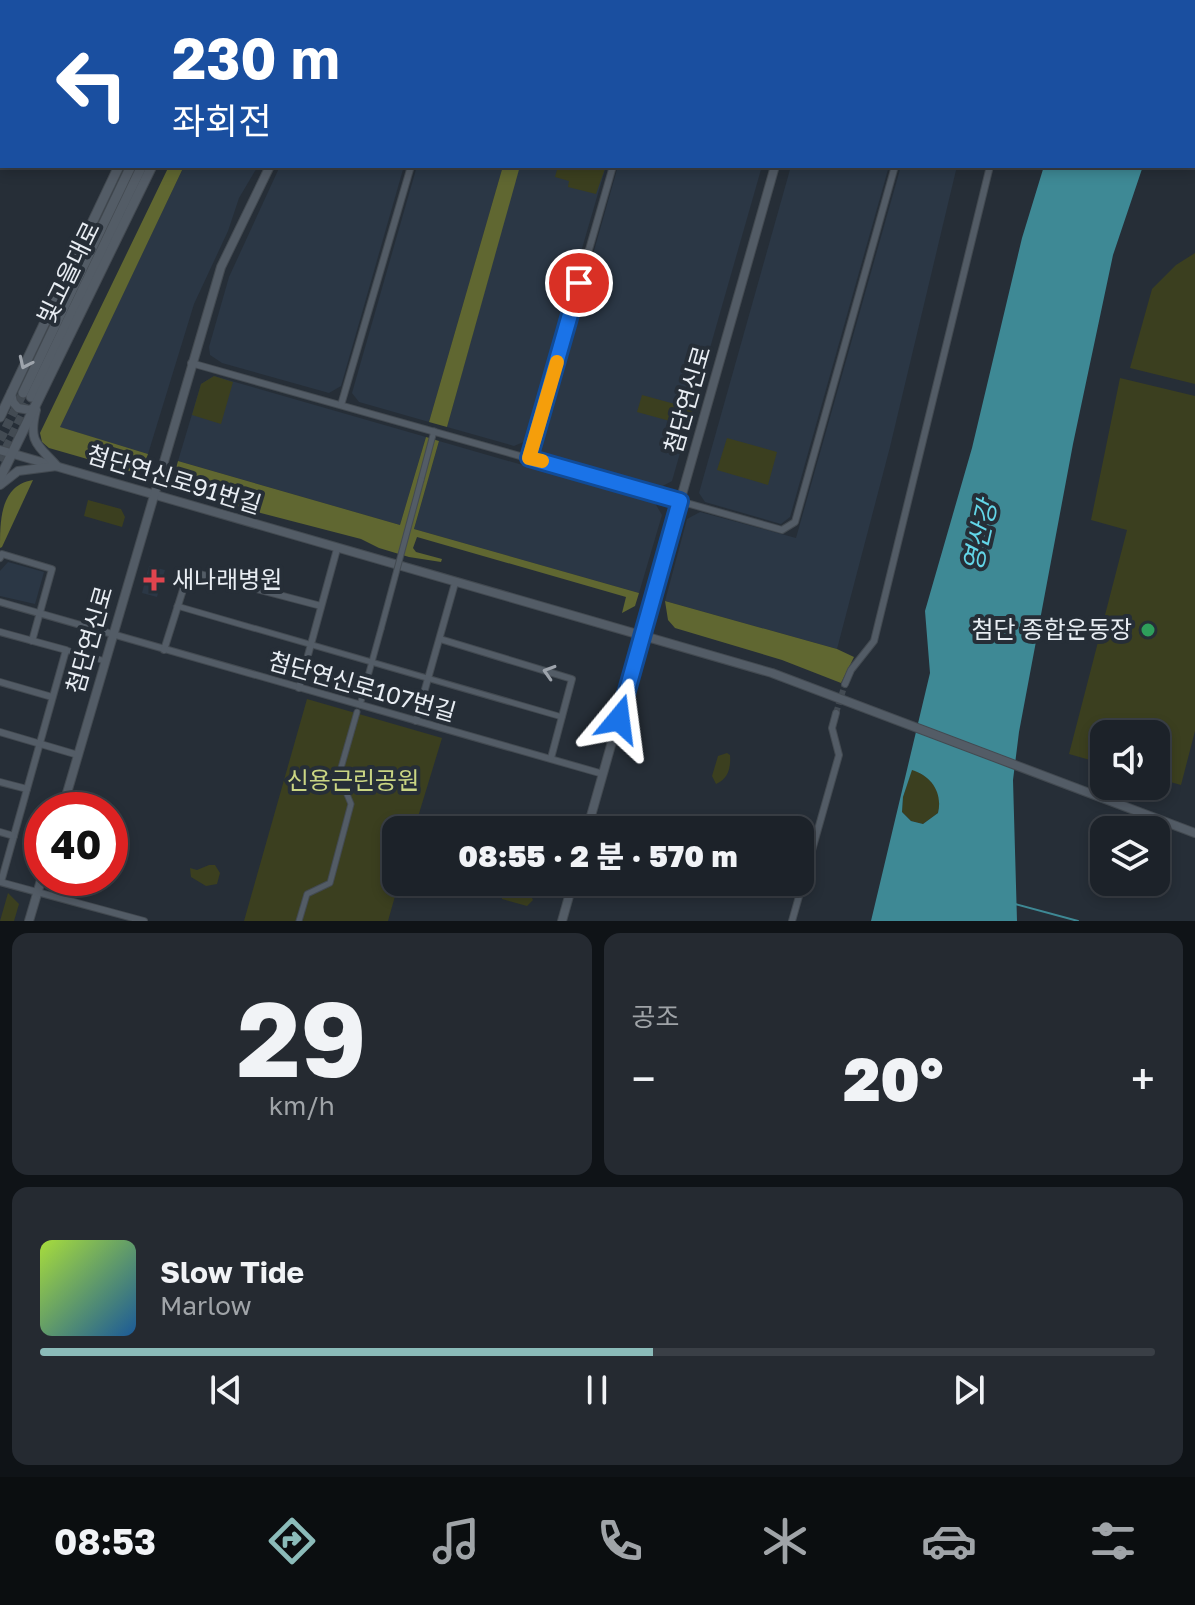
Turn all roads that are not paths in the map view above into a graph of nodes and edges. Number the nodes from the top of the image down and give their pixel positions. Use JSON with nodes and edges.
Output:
{"nodes":[{"id":1,"x":118,"y":168,"type":"edge"},
{"id":2,"x":130,"y":168,"type":"edge"},
{"id":3,"x":141,"y":168,"type":"edge"},
{"id":4,"x":151,"y":168,"type":"edge"},
{"id":5,"x":269,"y":168,"type":"edge"},
{"id":6,"x":410,"y":168,"type":"edge"},
{"id":7,"x":612,"y":168,"type":"edge"},
{"id":8,"x":774,"y":168,"type":"edge"},
{"id":9,"x":894,"y":168,"type":"edge"},
{"id":10,"x":990,"y":168,"type":"edge"},
{"id":11,"x":191,"y":363,"type":"junction"},
{"id":12,"x":11,"y":393,"type":"junction"},
{"id":13,"x":30,"y":399,"type":"junction"},
{"id":14,"x":341,"y":405,"type":"junction"},
{"id":15,"x":0,"y":406,"type":"edge"},
{"id":16,"x":0,"y":417,"type":"edge"},
{"id":17,"x":434,"y":431,"type":"junction"},
{"id":18,"x":0,"y":450,"type":"edge"},
{"id":19,"x":12,"y":453,"type":"junction"},
{"id":20,"x":529,"y":458,"type":"junction"},
{"id":21,"x":57,"y":466,"type":"junction"},
{"id":22,"x":0,"y":478,"type":"edge"},
{"id":23,"x":0,"y":485,"type":"edge"},
{"id":24,"x":152,"y":495,"type":"junction"},
{"id":25,"x":680,"y":501,"type":"junction"},
{"id":26,"x":337,"y":549,"type":"junction"},
{"id":27,"x":0,"y":558,"type":"edge"},
{"id":28,"x":455,"y":583,"type":"junction"},
{"id":29,"x":0,"y":602,"type":"edge"},
{"id":30,"x":177,"y":606,"type":"junction"},
{"id":31,"x":321,"y":606,"type":"junction"},
{"id":32,"x":40,"y":613,"type":"junction"},
{"id":33,"x":0,"y":632,"type":"edge"},
{"id":34,"x":113,"y":635,"type":"junction"},
{"id":35,"x":642,"y":636,"type":"junction"},
{"id":36,"x":440,"y":639,"type":"junction"},
{"id":37,"x":32,"y":641,"type":"junction"},
{"id":38,"x":310,"y":645,"type":"junction"},
{"id":39,"x":66,"y":650,"type":"junction"},
{"id":40,"x":164,"y":650,"type":"junction"},
{"id":41,"x":105,"y":661,"type":"junction"},
{"id":42,"x":372,"y":663,"type":"junction"},
{"id":43,"x":428,"y":679,"type":"junction"},
{"id":44,"x":0,"y":682,"type":"edge"},
{"id":45,"x":845,"y":684,"type":"tunnel mouth"},
{"id":46,"x":299,"y":688,"type":"junction"},
{"id":47,"x":52,"y":697,"type":"junction"},
{"id":48,"x":358,"y":708,"type":"junction"},
{"id":49,"x":836,"y":713,"type":"tunnel mouth"},
{"id":50,"x":562,"y":717,"type":"junction"},
{"id":51,"x":416,"y":721,"type":"junction"},
{"id":52,"x":0,"y":732,"type":"edge"},
{"id":53,"x":39,"y":743,"type":"junction"},
{"id":54,"x":78,"y":755,"type":"junction"},
{"id":55,"x":551,"y":758,"type":"junction"},
{"id":56,"x":603,"y":774,"type":"junction"},
{"id":57,"x":0,"y":782,"type":"edge"},
{"id":58,"x":27,"y":789,"type":"junction"},
{"id":59,"x":67,"y":792,"type":"edge"},
{"id":60,"x":591,"y":816,"type":"edge"},
{"id":61,"x":0,"y":832,"type":"edge"},
{"id":62,"x":1195,"y":833,"type":"edge"},
{"id":63,"x":14,"y":836,"type":"junction"},
{"id":64,"x":1,"y":882,"type":"edge"},
{"id":65,"x":24,"y":889,"type":"edge"},
{"id":66,"x":36,"y":896,"type":"edge"},
{"id":67,"x":48,"y":896,"type":"edge"},
{"id":68,"x":569,"y":896,"type":"edge"},
{"id":69,"x":29,"y":921,"type":"edge"},
{"id":70,"x":144,"y":921,"type":"edge"},
{"id":71,"x":299,"y":921,"type":"edge"},
{"id":72,"x":562,"y":921,"type":"edge"},
{"id":73,"x":792,"y":921,"type":"edge"}],
"edges":[{"from":1,"to":12,"type":"main road","one_way":true},
{"from":2,"to":13,"type":"main road","name":"빛고을대로"},
{"from":3,"to":13,"type":"main road","name":"빛고을대로"},
{"from":4,"to":13,"type":"main road"},
{"from":5,"to":11,"type":"street","name":"첨단연신로"},
{"from":6,"to":14,"type":"street"},
{"from":7,"to":20,"type":"street"},
{"from":8,"to":25,"type":"street","name":"첨단연신로"},
{"from":9,"to":25,"type":"street"},
{"from":10,"to":45,"type":"street"},
{"from":11,"to":14,"type":"street"},
{"from":11,"to":24,"type":"street","name":"첨단연신로"},
{"from":12,"to":13,"type":"street"},
{"from":12,"to":15,"type":"street"},
{"from":12,"to":16,"type":"main road"},
{"from":13,"to":19,"type":"main road"},
{"from":13,"to":21,"type":"street"},
{"from":14,"to":17,"type":"street"},
{"from":17,"to":20,"type":"street"},
{"from":17,"to":42,"type":"street","bridge":true},
{"from":18,"to":19,"type":"street","name":"첨단연신로91번길"},
{"from":19,"to":21,"type":"street","name":"첨단연신로91번길"},
{"from":19,"to":22,"type":"main road"},
{"from":20,"to":25,"type":"street"},
{"from":21,"to":23,"type":"street"},
{"from":21,"to":24,"type":"street","name":"첨단연신로91번길"},
{"from":24,"to":26,"type":"street","name":"첨단연신로91번길"},
{"from":24,"to":34,"type":"street","name":"첨단연신로"},
{"from":25,"to":35,"type":"street","name":"첨단연신로"},
{"from":26,"to":28,"type":"street","name":"첨단연신로91번길"},
{"from":26,"to":31,"type":"street"},
{"from":27,"to":32,"type":"street"},
{"from":28,"to":35,"type":"street","name":"첨단연신로91번길"},
{"from":28,"to":36,"type":"street"},
{"from":29,"to":32,"type":"street","name":"첨단연신로107번길"},
{"from":30,"to":31,"type":"street"},
{"from":30,"to":38,"type":"street"},
{"from":30,"to":40,"type":"street"},
{"from":31,"to":38,"type":"street"},
{"from":32,"to":34,"type":"street","name":"첨단연신로107번길"},
{"from":32,"to":37,"type":"street"},
{"from":33,"to":37,"type":"street"},
{"from":34,"to":40,"type":"street","name":"첨단연신로107번길"},
{"from":34,"to":41,"type":"street","name":"첨단연신로"},
{"from":35,"to":56,"type":"street","name":"첨단연신로"},
{"from":35,"to":62,"type":"street","name":"첨단연신로91번길"},
{"from":36,"to":43,"type":"street"},
{"from":50,"to":36,"type":"street","one_way":true},
{"from":37,"to":39,"type":"street"},
{"from":38,"to":42,"type":"street"},
{"from":38,"to":46,"type":"street"},
{"from":39,"to":41,"type":"street"},
{"from":39,"to":47,"type":"street"},
{"from":40,"to":46,"type":"street","name":"첨단연신로107번길"},
{"from":41,"to":54,"type":"street","name":"첨단연신로"},
{"from":42,"to":43,"type":"street"},
{"from":42,"to":48,"type":"street"},
{"from":43,"to":50,"type":"street"},
{"from":43,"to":51,"type":"street"},
{"from":44,"to":47,"type":"street"},
{"from":46,"to":48,"type":"street","name":"첨단연신로107번길"},
{"from":47,"to":53,"type":"street"},
{"from":48,"to":51,"type":"street","name":"첨단연신로107번길"},
{"from":48,"to":71,"type":"street"},
{"from":49,"to":73,"type":"street"},
{"from":50,"to":55,"type":"street"},
{"from":51,"to":55,"type":"street","name":"첨단연신로107번길"},
{"from":52,"to":53,"type":"street"},
{"from":53,"to":54,"type":"street"},
{"from":53,"to":58,"type":"street"},
{"from":54,"to":59,"type":"street","name":"첨단연신로"},
{"from":55,"to":56,"type":"street","name":"첨단연신로107번길"},
{"from":56,"to":60,"type":"street","name":"첨단연신로"},
{"from":57,"to":58,"type":"street"},
{"from":58,"to":63,"type":"street"},
{"from":61,"to":63,"type":"street"},
{"from":63,"to":64,"type":"street"},
{"from":64,"to":65,"type":"street"},
{"from":66,"to":69,"type":"street"},
{"from":67,"to":70,"type":"street"},
{"from":68,"to":72,"type":"street"}]}
